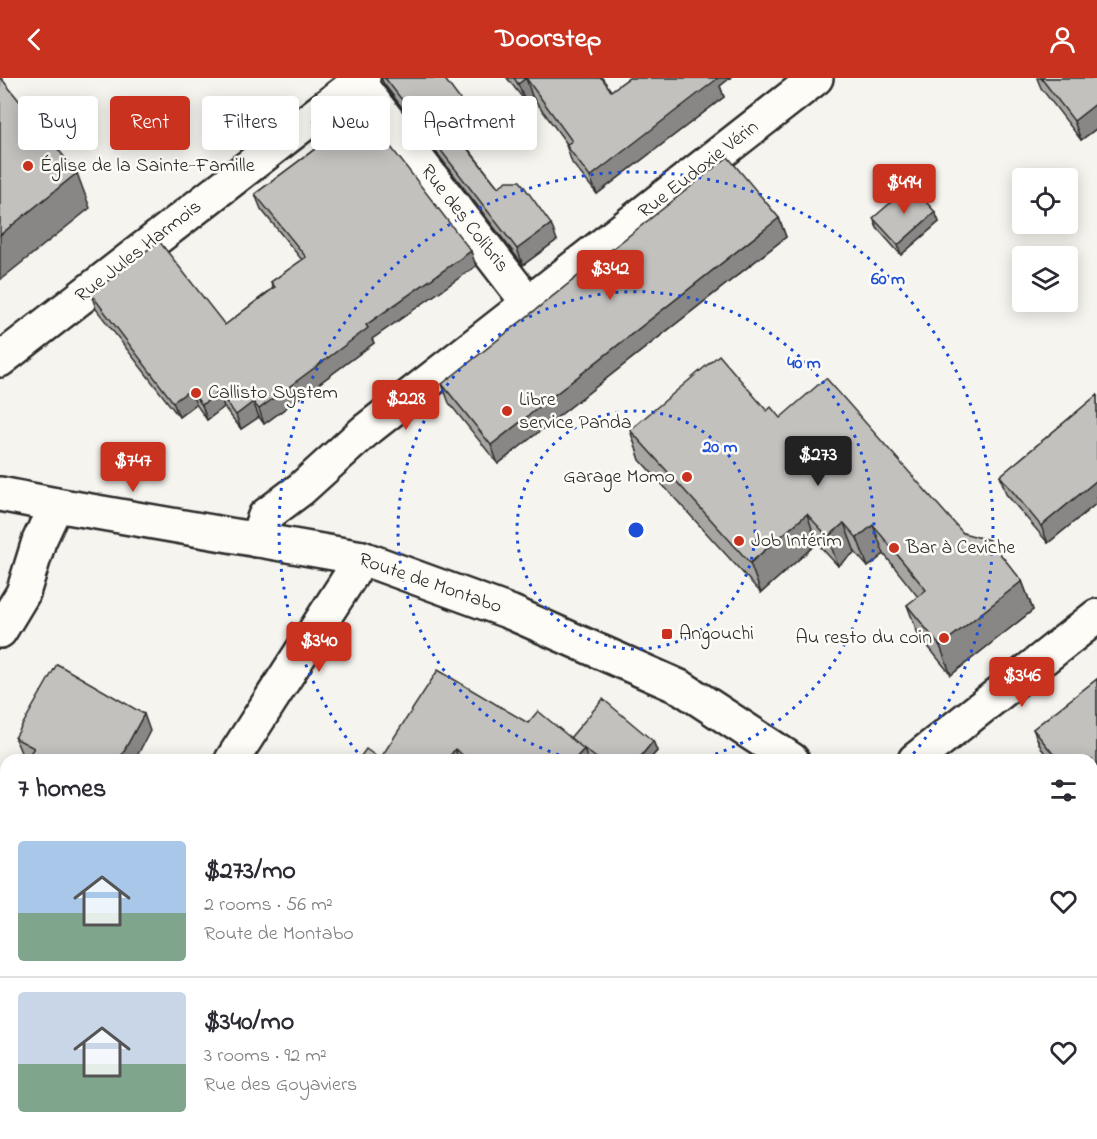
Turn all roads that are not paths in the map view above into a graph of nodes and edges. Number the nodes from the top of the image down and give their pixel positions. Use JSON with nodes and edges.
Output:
{"nodes":[{"id":1,"x":816,"y":78,"type":"edge"},
{"id":2,"x":358,"y":79,"type":"edge"},
{"id":3,"x":529,"y":304,"type":"junction"},
{"id":4,"x":0,"y":360,"type":"edge"},
{"id":5,"x":0,"y":494,"type":"edge"},
{"id":6,"x":56,"y":505,"type":"junction"},
{"id":7,"x":256,"y":540,"type":"junction"},
{"id":8,"x":362,"y":558,"type":"junction"},
{"id":9,"x":1097,"y":616,"type":"edge"},
{"id":10,"x":0,"y":631,"type":"edge"},
{"id":11,"x":236,"y":754,"type":"edge"},
{"id":12,"x":783,"y":754,"type":"edge"},
{"id":13,"x":923,"y":754,"type":"edge"}],
"edges":[{"from":1,"to":3,"type":"street","name":"Rue Eudoxie Vérin"},
{"from":2,"to":3,"type":"street","name":"Rue des Colibris"},
{"from":2,"to":4,"type":"street","name":"Rue Jules Harmois"},
{"from":3,"to":7,"type":"street","name":"Rue Eudoxie Vérin"},
{"from":5,"to":6,"type":"street","name":"Route de Montabo"},
{"from":6,"to":7,"type":"street","name":"Route de Montabo"},
{"from":6,"to":10,"type":"street"},
{"from":7,"to":8,"type":"street","name":"Route de Montabo"},
{"from":8,"to":11,"type":"street"},
{"from":8,"to":12,"type":"street","name":"Route de Montabo"},
{"from":9,"to":13,"type":"street"}]}
